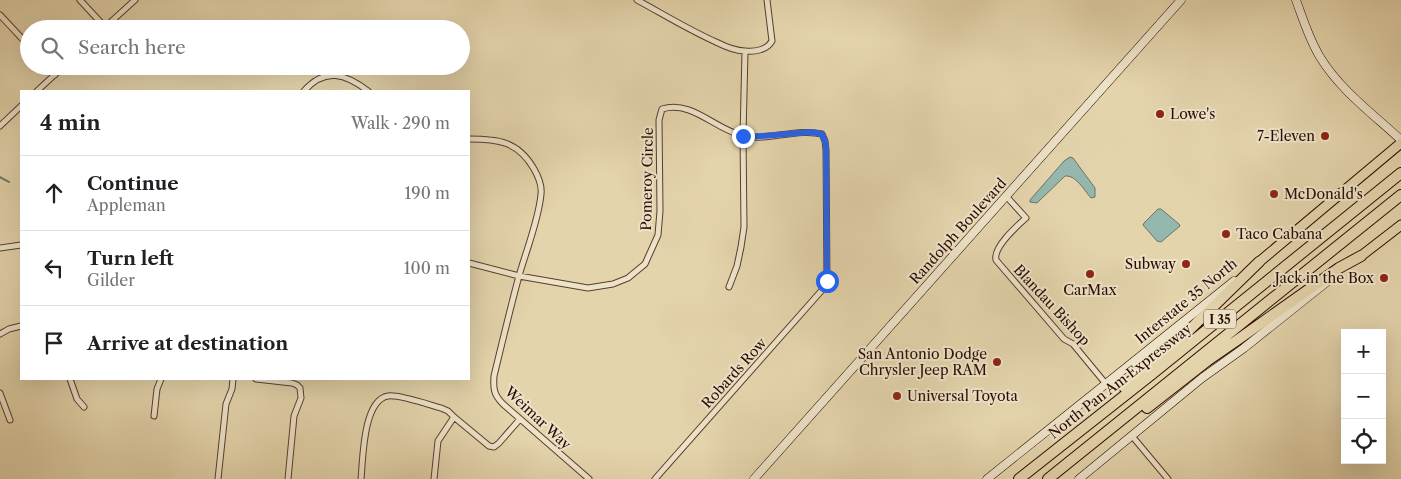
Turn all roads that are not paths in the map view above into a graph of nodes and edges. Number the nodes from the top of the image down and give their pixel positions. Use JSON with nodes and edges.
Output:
{"nodes":[{"id":1,"x":80,"y":0,"type":"edge"},
{"id":2,"x":135,"y":0,"type":"edge"},
{"id":3,"x":638,"y":0,"type":"edge"},
{"id":4,"x":767,"y":0,"type":"edge"},
{"id":5,"x":1181,"y":0,"type":"edge"},
{"id":6,"x":1296,"y":0,"type":"edge"},
{"id":7,"x":1,"y":18,"type":"edge"},
{"id":8,"x":97,"y":20,"type":"edge"},
{"id":9,"x":113,"y":20,"type":"edge"},
{"id":10,"x":20,"y":37,"type":"edge"},
{"id":11,"x":745,"y":51,"type":"junction"},
{"id":12,"x":55,"y":75,"type":"edge"},
{"id":13,"x":38,"y":90,"type":"edge"},
{"id":14,"x":305,"y":90,"type":"edge"},
{"id":15,"x":367,"y":90,"type":"edge"},
{"id":16,"x":20,"y":107,"type":"edge"},
{"id":17,"x":0,"y":126,"type":"edge"},
{"id":18,"x":743,"y":136,"type":"junction"},
{"id":19,"x":470,"y":139,"type":"edge"},
{"id":20,"x":1401,"y":142,"type":"edge"},
{"id":21,"x":1401,"y":173,"type":"edge"},
{"id":22,"x":1401,"y":195,"type":"edge"},
{"id":23,"x":1006,"y":196,"type":"junction"},
{"id":24,"x":1401,"y":225,"type":"edge"},
{"id":25,"x":20,"y":245,"type":"edge"},
{"id":26,"x":0,"y":248,"type":"edge"},
{"id":27,"x":1361,"y":256,"type":"junction"},
{"id":28,"x":1259,"y":262,"type":"junction"},
{"id":29,"x":470,"y":263,"type":"edge"},
{"id":30,"x":519,"y":276,"type":"junction"},
{"id":31,"x":729,"y":287,"type":"dead end"},
{"id":32,"x":20,"y":326,"type":"edge"},
{"id":33,"x":0,"y":334,"type":"edge"},
{"id":34,"x":70,"y":380,"type":"edge"},
{"id":35,"x":160,"y":380,"type":"edge"},
{"id":36,"x":233,"y":380,"type":"edge"},
{"id":37,"x":265,"y":380,"type":"edge"},
{"id":38,"x":1106,"y":384,"type":"junction"},
{"id":39,"x":0,"y":393,"type":"edge"},
{"id":40,"x":84,"y":407,"type":"dead end"},
{"id":41,"x":154,"y":416,"type":"dead end"},
{"id":42,"x":454,"y":417,"type":"junction"},
{"id":43,"x":520,"y":419,"type":"junction"},
{"id":44,"x":10,"y":420,"type":"dead end"},
{"id":45,"x":1132,"y":436,"type":"junction"},
{"id":46,"x":1080,"y":454,"type":"junction"},
{"id":47,"x":1038,"y":463,"type":"junction"},
{"id":48,"x":218,"y":479,"type":"edge"},
{"id":49,"x":288,"y":479,"type":"edge"},
{"id":50,"x":361,"y":479,"type":"edge"},
{"id":51,"x":434,"y":479,"type":"edge"},
{"id":52,"x":589,"y":479,"type":"edge"},
{"id":53,"x":655,"y":479,"type":"edge"},
{"id":54,"x":754,"y":479,"type":"edge"},
{"id":55,"x":987,"y":479,"type":"edge"},
{"id":56,"x":1019,"y":479,"type":"edge"},
{"id":57,"x":1048,"y":479,"type":"edge"},
{"id":58,"x":1080,"y":479,"type":"edge"},
{"id":59,"x":1168,"y":479,"type":"edge"}],
"edges":[{"from":1,"to":8,"type":"street"},
{"from":2,"to":9,"type":"street"},
{"from":3,"to":11,"type":"street"},
{"from":4,"to":11,"type":"street"},
{"from":5,"to":23,"type":"main road","name":"Randolph Boulevard"},
{"from":6,"to":20,"type":"main road"},
{"from":7,"to":10,"type":"street"},
{"from":11,"to":18,"type":"street"},
{"from":12,"to":13,"type":"street"},
{"from":14,"to":15,"type":"street"},
{"from":16,"to":17,"type":"street"},
{"from":18,"to":30,"type":"street","name":"Pomeroy Circle"},
{"from":18,"to":31,"type":"street"},
{"from":18,"to":53,"type":"street","name":"Robards Row"},
{"from":19,"to":30,"type":"street"},
{"from":20,"to":28,"type":"main road","name":"Interstate 35 North"},
{"from":21,"to":47,"type":"highway","name":"North Pan Am Expressway","number":"I 35"},
{"from":22,"to":46,"type":"highway","number":"I 35"},
{"from":23,"to":38,"type":"street","name":"Blandau Bishop"},
{"from":23,"to":54,"type":"main road","name":"Randolph Boulevard"},
{"from":24,"to":27,"type":"main road"},
{"from":25,"to":26,"type":"street"},
{"from":27,"to":45,"type":"main road"},
{"from":27,"to":46,"type":"highway"},
{"from":28,"to":38,"type":"main road","name":"Interstate 35 North"},
{"from":28,"to":47,"type":"highway"},
{"from":29,"to":30,"type":"street","name":"Pomeroy Circle"},
{"from":30,"to":43,"type":"street","name":"Weimar Way"},
{"from":32,"to":33,"type":"street"},
{"from":34,"to":40,"type":"street"},
{"from":35,"to":41,"type":"street"},
{"from":36,"to":48,"type":"street"},
{"from":37,"to":49,"type":"street"},
{"from":38,"to":55,"type":"main road","name":"Interstate 35 North"},
{"from":39,"to":44,"type":"street"},
{"from":42,"to":43,"type":"street"},
{"from":42,"to":50,"type":"street"},
{"from":42,"to":51,"type":"street"},
{"from":43,"to":52,"type":"street","name":"Weimar Way"},
{"from":45,"to":58,"type":"main road"},
{"from":45,"to":59,"type":"street"},
{"from":46,"to":57,"type":"highway","number":"I 35"},
{"from":47,"to":56,"type":"highway","name":"North Pan Am Expressway","number":"I 35"}]}
